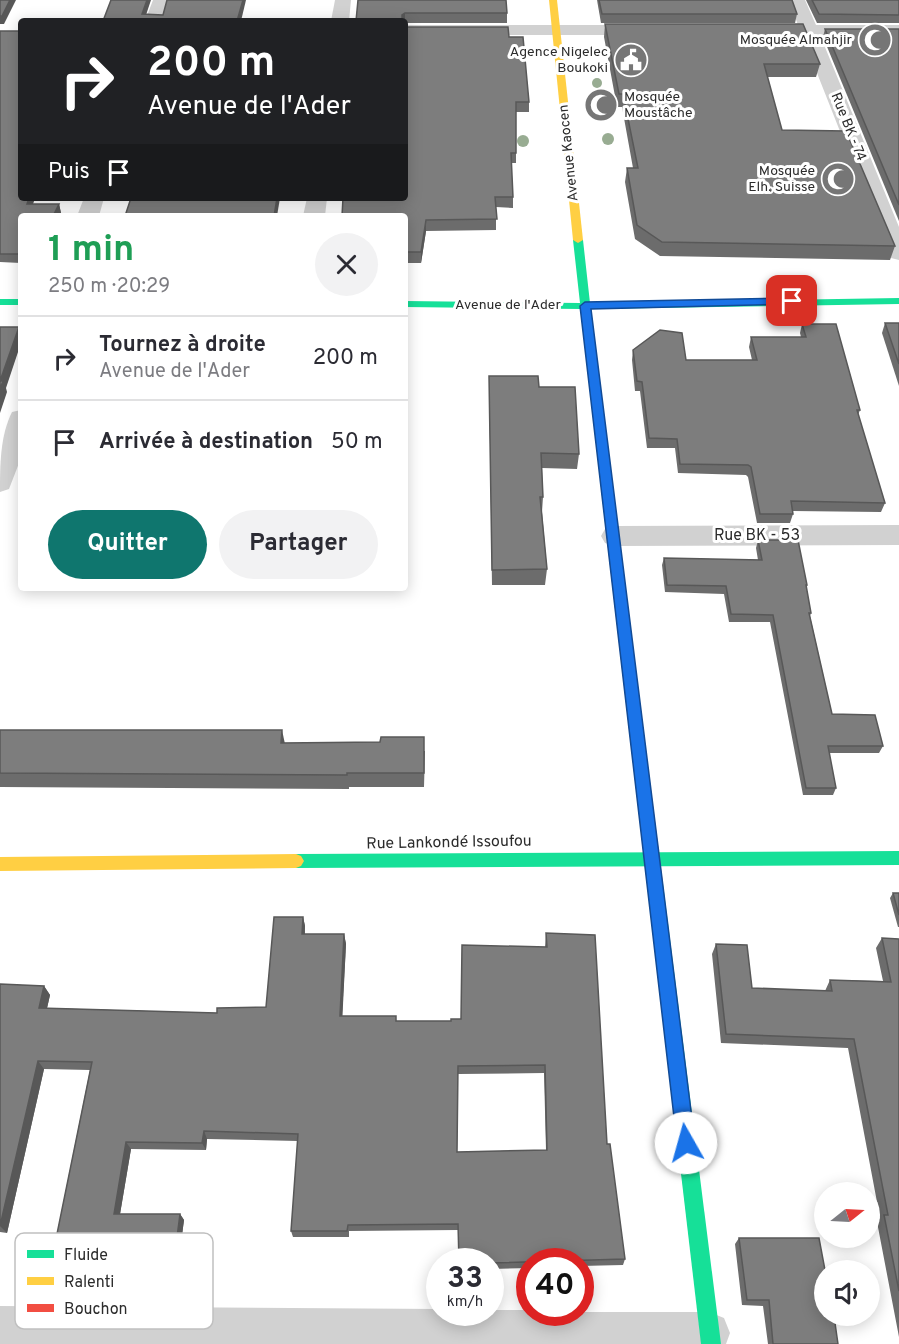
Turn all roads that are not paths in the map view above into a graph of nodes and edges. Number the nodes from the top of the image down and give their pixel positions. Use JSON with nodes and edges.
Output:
{"nodes":[{"id":1,"x":161,"y":0,"type":"edge"},
{"id":2,"x":343,"y":0,"type":"edge"},
{"id":3,"x":553,"y":0,"type":"edge"},
{"id":4,"x":797,"y":0,"type":"edge"},
{"id":5,"x":155,"y":18,"type":"edge"},
{"id":6,"x":340,"y":18,"type":"edge"},
{"id":7,"x":556,"y":29,"type":"junction"},
{"id":8,"x":408,"y":30,"type":"edge"},
{"id":9,"x":659,"y":30,"type":"edge"},
{"id":10,"x":751,"y":30,"type":"edge"},
{"id":11,"x":809,"y":30,"type":"junction"},
{"id":12,"x":899,"y":30,"type":"edge"},
{"id":13,"x":899,"y":254,"type":"edge"},
{"id":14,"x":899,"y":301,"type":"edge"},
{"id":15,"x":0,"y":302,"type":"edge"},
{"id":16,"x":18,"y":302,"type":"edge"},
{"id":17,"x":408,"y":304,"type":"edge"},
{"id":18,"x":585,"y":306,"type":"junction"},
{"id":19,"x":18,"y":427,"type":"edge"},
{"id":20,"x":0,"y":483,"type":"edge"},
{"id":21,"x":899,"y":535,"type":"edge"},
{"id":22,"x":615,"y":536,"type":"junction"},
{"id":23,"x":652,"y":858,"type":"junction"},
{"id":24,"x":899,"y":858,"type":"edge"},
{"id":25,"x":0,"y":864,"type":"edge"},
{"id":26,"x":0,"y":1328,"type":"edge"},
{"id":27,"x":15,"y":1328,"type":"edge"},
{"id":28,"x":71,"y":1329,"type":"edge"},
{"id":29,"x":710,"y":1338,"type":"edge"}],
"edges":[{"from":1,"to":5,"type":"street"},
{"from":2,"to":6,"type":"street"},
{"from":3,"to":7,"type":"street","name":"Avenue Kaocen"},
{"from":4,"to":11,"type":"street","name":"Rue BK - 74"},
{"from":7,"to":8,"type":"street"},
{"from":7,"to":9,"type":"street"},
{"from":7,"to":18,"type":"street","name":"Avenue Kaocen"},
{"from":10,"to":11,"type":"street"},
{"from":11,"to":12,"type":"street"},
{"from":11,"to":13,"type":"street","name":"Rue BK - 74"},
{"from":14,"to":18,"type":"street","name":"Avenue de l'Ader"},
{"from":15,"to":16,"type":"street"},
{"from":17,"to":18,"type":"street","name":"Avenue de l'Ader"},
{"from":18,"to":22,"type":"street","name":"Avenue Kaocen"},
{"from":19,"to":20,"type":"street"},
{"from":21,"to":22,"type":"street","name":"Rue BK - 53"},
{"from":22,"to":23,"type":"street","name":"Avenue Kaocen"},
{"from":23,"to":24,"type":"street","name":"Rue Lankondé Issoufou"},
{"from":23,"to":25,"type":"street","name":"Rue Lankondé Issoufou"},
{"from":23,"to":29,"type":"street","name":"Avenue Kaocen"},
{"from":26,"to":27,"type":"street"},
{"from":28,"to":29,"type":"street"}]}
